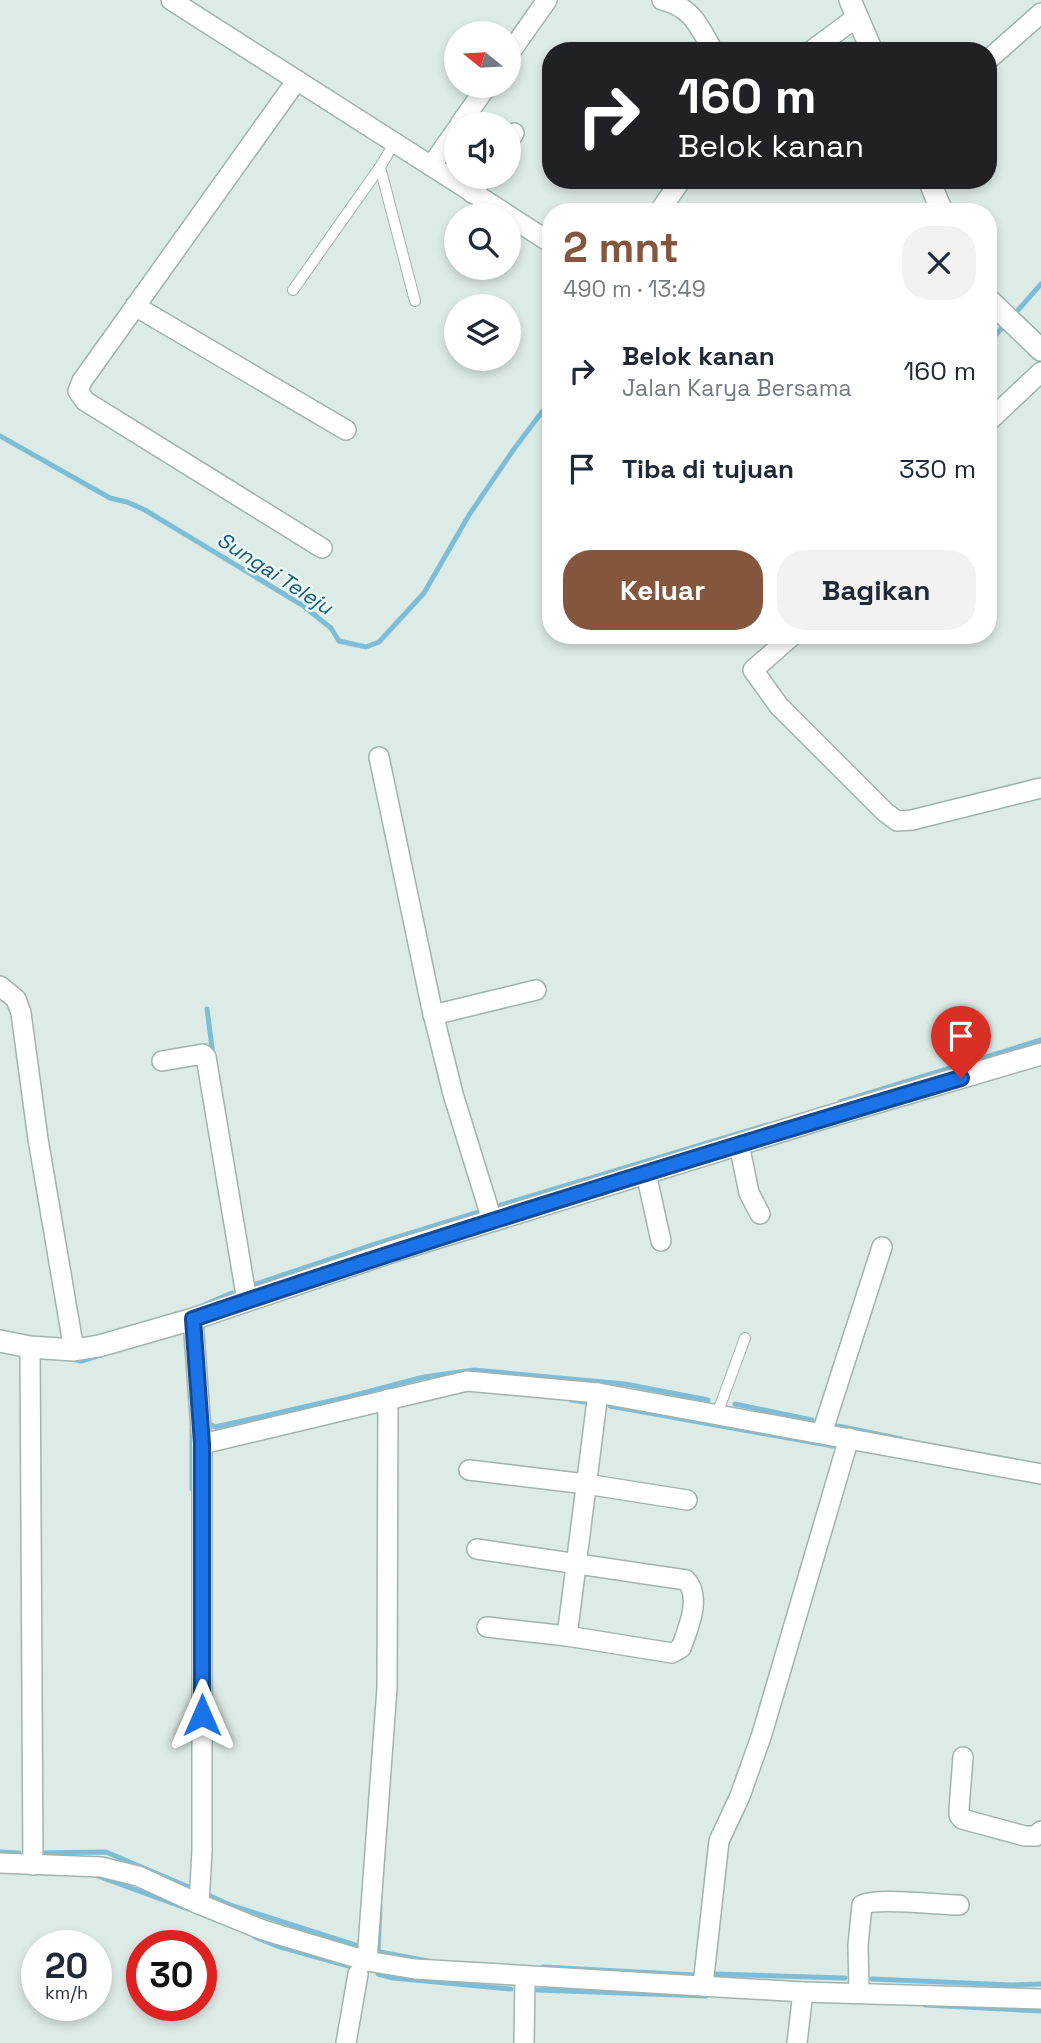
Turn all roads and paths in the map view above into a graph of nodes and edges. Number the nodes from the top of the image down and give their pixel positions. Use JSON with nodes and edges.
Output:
{"nodes":[{"id":1,"x":172,"y":0,"type":"edge"},
{"id":2,"x":547,"y":0,"type":"edge"},
{"id":3,"x":662,"y":0,"type":"edge"},
{"id":4,"x":853,"y":8,"type":"edge"},
{"id":5,"x":1041,"y":13,"type":"edge"},
{"id":6,"x":522,"y":36,"type":"edge"},
{"id":7,"x":707,"y":42,"type":"edge"},
{"id":8,"x":820,"y":42,"type":"edge"},
{"id":9,"x":868,"y":42,"type":"edge"},
{"id":10,"x":997,"y":52,"type":"edge"},
{"id":11,"x":297,"y":80,"type":"junction"},
{"id":12,"x":395,"y":142,"type":"junction"},
{"id":13,"x":444,"y":148,"type":"edge"},
{"id":14,"x":431,"y":166,"type":"junction"},
{"id":15,"x":380,"y":167,"type":"junction"},
{"id":16,"x":444,"y":171,"type":"edge"},
{"id":17,"x":482,"y":189,"type":"edge"},
{"id":18,"x":495,"y":203,"type":"edge"},
{"id":19,"x":521,"y":224,"type":"edge"},
{"id":20,"x":542,"y":237,"type":"edge"},
{"id":21,"x":293,"y":289,"type":"dead end"},
{"id":22,"x":415,"y":302,"type":"dead end"},
{"id":23,"x":135,"y":306,"type":"junction"},
{"id":24,"x":997,"y":308,"type":"edge"},
{"id":25,"x":1041,"y":350,"type":"edge"},
{"id":26,"x":1041,"y":372,"type":"edge"},
{"id":27,"x":997,"y":413,"type":"edge"},
{"id":28,"x":346,"y":430,"type":"dead end"},
{"id":29,"x":322,"y":548,"type":"dead end"},
{"id":30,"x":783,"y":644,"type":"edge"},
{"id":31,"x":379,"y":757,"type":"dead end"},
{"id":32,"x":1041,"y":788,"type":"edge"},
{"id":33,"x":0,"y":986,"type":"edge"},
{"id":34,"x":536,"y":990,"type":"dead end"},
{"id":35,"x":433,"y":1015,"type":"junction"},
{"id":36,"x":1041,"y":1054,"type":"edge"},
{"id":37,"x":162,"y":1060,"type":"dead end"},
{"id":38,"x":739,"y":1144,"type":"junction"},
{"id":39,"x":646,"y":1173,"type":"junction"},
{"id":40,"x":761,"y":1214,"type":"dead end"},
{"id":41,"x":492,"y":1220,"type":"junction"},
{"id":42,"x":661,"y":1241,"type":"dead end"},
{"id":43,"x":882,"y":1247,"type":"dead end"},
{"id":44,"x":247,"y":1301,"type":"junction"},
{"id":45,"x":193,"y":1319,"type":"junction"},
{"id":46,"x":745,"y":1338,"type":"dead end"},
{"id":47,"x":0,"y":1341,"type":"edge"},
{"id":48,"x":30,"y":1347,"type":"junction"},
{"id":49,"x":74,"y":1350,"type":"junction"},
{"id":50,"x":598,"y":1393,"type":"junction"},
{"id":51,"x":388,"y":1399,"type":"junction"},
{"id":52,"x":717,"y":1414,"type":"junction"},
{"id":53,"x":822,"y":1433,"type":"junction"},
{"id":54,"x":849,"y":1438,"type":"junction"},
{"id":55,"x":202,"y":1444,"type":"junction"},
{"id":56,"x":469,"y":1470,"type":"dead end"},
{"id":57,"x":1041,"y":1474,"type":"edge"},
{"id":58,"x":586,"y":1484,"type":"junction"},
{"id":59,"x":687,"y":1500,"type":"dead end"},
{"id":60,"x":477,"y":1549,"type":"dead end"},
{"id":61,"x":576,"y":1563,"type":"junction"},
{"id":62,"x":487,"y":1627,"type":"dead end"},
{"id":63,"x":567,"y":1636,"type":"junction"},
{"id":64,"x":963,"y":1757,"type":"dead end"},
{"id":65,"x":1041,"y":1831,"type":"edge"},
{"id":66,"x":0,"y":1863,"type":"edge"},
{"id":67,"x":33,"y":1865,"type":"junction"},
{"id":68,"x":199,"y":1904,"type":"junction"},
{"id":69,"x":960,"y":1905,"type":"dead end"},
{"id":70,"x":362,"y":1968,"type":"junction"},
{"id":71,"x":524,"y":1977,"type":"junction"},
{"id":72,"x":703,"y":1986,"type":"junction"},
{"id":73,"x":803,"y":1992,"type":"junction"},
{"id":74,"x":859,"y":1992,"type":"junction"},
{"id":75,"x":1041,"y":1999,"type":"edge"},
{"id":76,"x":346,"y":2043,"type":"edge"},
{"id":77,"x":524,"y":2043,"type":"edge"},
{"id":78,"x":797,"y":2043,"type":"edge"}],
"edges":[{"from":1,"to":11,"type":"street"},
{"from":2,"to":6,"type":"street"},
{"from":3,"to":7,"type":"street"},
{"from":4,"to":8,"type":"street"},
{"from":4,"to":9,"type":"street"},
{"from":5,"to":10,"type":"street"},
{"from":11,"to":12,"type":"street"},
{"from":11,"to":23,"type":"street"},
{"from":12,"to":14,"type":"street"},
{"from":12,"to":15,"type":"lane"},
{"from":13,"to":14,"type":"street"},
{"from":14,"to":16,"type":"street"},
{"from":15,"to":21,"type":"lane"},
{"from":15,"to":22,"type":"lane"},
{"from":17,"to":18,"type":"street"},
{"from":19,"to":20,"type":"street"},
{"from":23,"to":28,"type":"street"},
{"from":23,"to":29,"type":"street"},
{"from":24,"to":25,"type":"street"},
{"from":26,"to":27,"type":"street"},
{"from":30,"to":32,"type":"street"},
{"from":31,"to":35,"type":"street"},
{"from":33,"to":49,"type":"street"},
{"from":34,"to":35,"type":"street"},
{"from":35,"to":41,"type":"street"},
{"from":36,"to":38,"type":"street"},
{"from":37,"to":44,"type":"street"},
{"from":38,"to":39,"type":"street"},
{"from":38,"to":40,"type":"street"},
{"from":39,"to":41,"type":"street"},
{"from":39,"to":42,"type":"street"},
{"from":41,"to":44,"type":"street"},
{"from":43,"to":53,"type":"street"},
{"from":44,"to":45,"type":"street"},
{"from":45,"to":49,"type":"street"},
{"from":45,"to":55,"type":"street"},
{"from":46,"to":52,"type":"lane"},
{"from":47,"to":48,"type":"street"},
{"from":48,"to":49,"type":"street"},
{"from":48,"to":67,"type":"street"},
{"from":50,"to":51,"type":"street"},
{"from":50,"to":52,"type":"street"},
{"from":50,"to":58,"type":"street"},
{"from":51,"to":55,"type":"street"},
{"from":51,"to":70,"type":"street"},
{"from":52,"to":53,"type":"street"},
{"from":53,"to":54,"type":"street"},
{"from":54,"to":57,"type":"street"},
{"from":54,"to":72,"type":"street"},
{"from":55,"to":68,"type":"street"},
{"from":56,"to":58,"type":"street"},
{"from":58,"to":59,"type":"street"},
{"from":58,"to":61,"type":"street"},
{"from":60,"to":61,"type":"street"},
{"from":61,"to":63,"type":"street"},
{"from":61,"to":63,"type":"street"},
{"from":62,"to":63,"type":"street"},
{"from":64,"to":65,"type":"street"},
{"from":66,"to":67,"type":"street"},
{"from":67,"to":68,"type":"street"},
{"from":68,"to":70,"type":"street"},
{"from":69,"to":74,"type":"street"},
{"from":70,"to":71,"type":"street"},
{"from":70,"to":76,"type":"street"},
{"from":71,"to":72,"type":"street"},
{"from":71,"to":77,"type":"street"},
{"from":72,"to":73,"type":"street"},
{"from":73,"to":74,"type":"street"},
{"from":73,"to":78,"type":"street"},
{"from":74,"to":75,"type":"street"}]}
